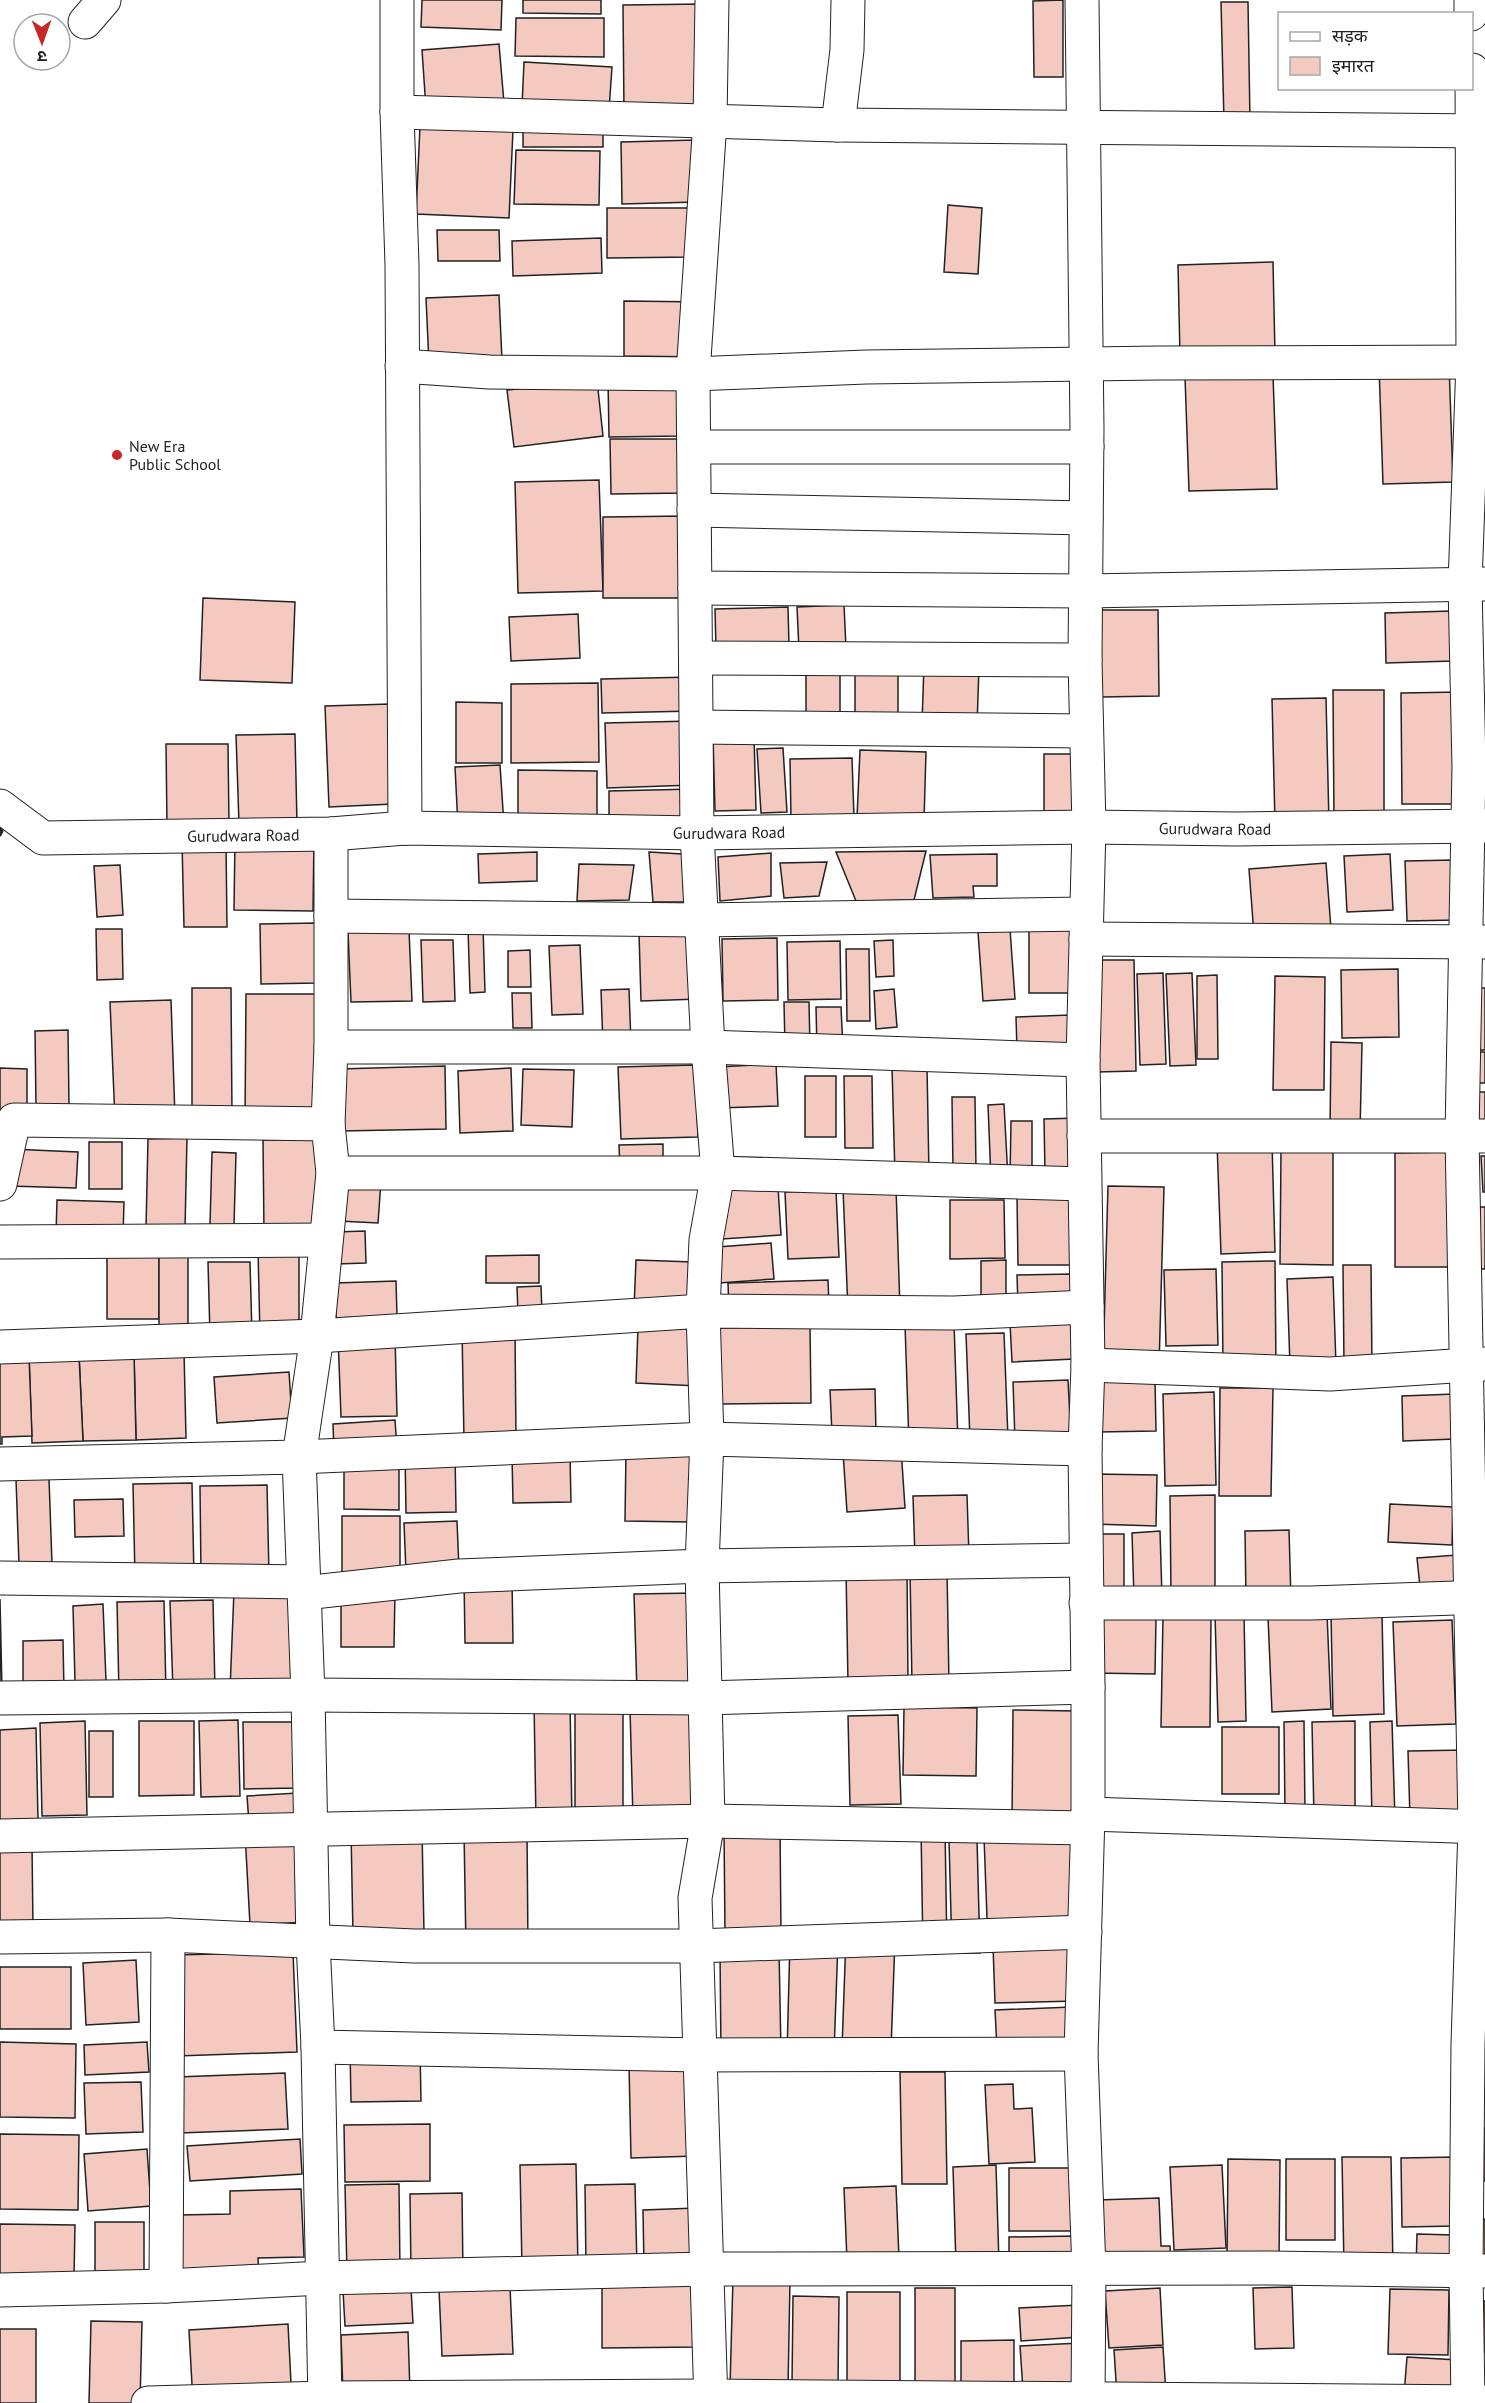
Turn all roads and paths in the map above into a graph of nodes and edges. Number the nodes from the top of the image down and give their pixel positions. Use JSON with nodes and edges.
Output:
{"nodes":[{"id":1,"x":397,"y":0,"type":"edge"},
{"id":2,"x":712,"y":0,"type":"edge"},
{"id":3,"x":848,"y":0,"type":"edge"},
{"id":4,"x":1083,"y":0,"type":"edge"},
{"id":5,"x":1473,"y":80,"type":"edge"},
{"id":6,"x":397,"y":112,"type":"junction"},
{"id":7,"x":710,"y":121,"type":"junction"},
{"id":8,"x":838,"y":125,"type":"junction"},
{"id":9,"x":1084,"y":126,"type":"junction"},
{"id":10,"x":1478,"y":131,"type":"edge"},
{"id":11,"x":1479,"y":362,"type":"edge"},
{"id":12,"x":1087,"y":364,"type":"junction"},
{"id":13,"x":402,"y":366,"type":"junction"},
{"id":14,"x":693,"y":374,"type":"junction"},
{"id":15,"x":694,"y":447,"type":"junction"},
{"id":16,"x":1087,"y":447,"type":"junction"},
{"id":17,"x":694,"y":510,"type":"junction"},
{"id":18,"x":1086,"y":518,"type":"junction"},
{"id":19,"x":1475,"y":584,"type":"edge"},
{"id":20,"x":695,"y":588,"type":"junction"},
{"id":21,"x":1085,"y":591,"type":"junction"},
{"id":22,"x":696,"y":658,"type":"junction"},
{"id":23,"x":1085,"y":660,"type":"junction"},
{"id":24,"x":697,"y":727,"type":"junction"},
{"id":25,"x":1086,"y":731,"type":"junction"},
{"id":26,"x":0,"y":806,"type":"edge"},
{"id":27,"x":1476,"y":826,"type":"edge"},
{"id":28,"x":1089,"y":827,"type":"junction"},
{"id":29,"x":405,"y":828,"type":"junction"},
{"id":30,"x":697,"y":833,"type":"junction"},
{"id":31,"x":331,"y":834,"type":"junction"},
{"id":32,"x":331,"y":915,"type":"junction"},
{"id":33,"x":702,"y":920,"type":"junction"},
{"id":34,"x":1086,"y":927,"type":"junction"},
{"id":35,"x":1476,"y":942,"type":"edge"},
{"id":36,"x":331,"y":1047,"type":"junction"},
{"id":37,"x":708,"y":1047,"type":"junction"},
{"id":38,"x":1083,"y":1060,"type":"junction"},
{"id":39,"x":328,"y":1124,"type":"junction"},
{"id":40,"x":1473,"y":1135,"type":"edge"},
{"id":41,"x":1084,"y":1136,"type":"junction"},
{"id":42,"x":333,"y":1173,"type":"junction"},
{"id":43,"x":718,"y":1173,"type":"junction"},
{"id":44,"x":0,"y":1184,"type":"edge"},
{"id":45,"x":1084,"y":1184,"type":"junction"},
{"id":46,"x":326,"y":1240,"type":"junction"},
{"id":47,"x":0,"y":1242,"type":"edge"},
{"id":48,"x":1087,"y":1307,"type":"junction"},
{"id":49,"x":703,"y":1311,"type":"junction"},
{"id":50,"x":317,"y":1336,"type":"junction"},
{"id":51,"x":0,"y":1347,"type":"edge"},
{"id":52,"x":1476,"y":1363,"type":"edge"},
{"id":53,"x":1088,"y":1365,"type":"junction"},
{"id":54,"x":707,"y":1439,"type":"junction"},
{"id":55,"x":1085,"y":1449,"type":"junction"},
{"id":56,"x":298,"y":1457,"type":"junction"},
{"id":57,"x":0,"y":1464,"type":"edge"},
{"id":58,"x":1086,"y":1560,"type":"junction"},
{"id":59,"x":702,"y":1566,"type":"junction"},
{"id":60,"x":0,"y":1578,"type":"edge"},
{"id":61,"x":304,"y":1587,"type":"junction"},
{"id":62,"x":1477,"y":1596,"type":"edge"},
{"id":63,"x":1086,"y":1603,"type":"junction"},
{"id":64,"x":1088,"y":1688,"type":"junction"},
{"id":65,"x":308,"y":1695,"type":"junction"},
{"id":66,"x":0,"y":1698,"type":"edge"},
{"id":67,"x":704,"y":1698,"type":"junction"},
{"id":68,"x":708,"y":1821,"type":"junction"},
{"id":69,"x":1088,"y":1821,"type":"junction"},
{"id":70,"x":1480,"y":1827,"type":"edge"},
{"id":71,"x":312,"y":1829,"type":"junction"},
{"id":72,"x":0,"y":1836,"type":"edge"},
{"id":73,"x":1085,"y":1932,"type":"junction"},
{"id":74,"x":168,"y":1935,"type":"junction"},
{"id":75,"x":0,"y":1937,"type":"edge"},
{"id":76,"x":313,"y":1942,"type":"junction"},
{"id":77,"x":696,"y":1946,"type":"junction"},
{"id":78,"x":1477,"y":2045,"type":"edge"},
{"id":79,"x":318,"y":2047,"type":"junction"},
{"id":80,"x":1081,"y":2054,"type":"junction"},
{"id":81,"x":700,"y":2055,"type":"junction"},
{"id":82,"x":707,"y":2269,"type":"junction"},
{"id":83,"x":1089,"y":2270,"type":"junction"},
{"id":84,"x":1476,"y":2271,"type":"edge"},
{"id":85,"x":322,"y":2278,"type":"junction"},
{"id":86,"x":166,"y":2286,"type":"junction"},
{"id":87,"x":0,"y":2290,"type":"edge"},
{"id":88,"x":711,"y":2399,"type":"edge"},
{"id":89,"x":325,"y":2401,"type":"edge"},
{"id":90,"x":1088,"y":2401,"type":"edge"},
{"id":91,"x":1485,"y":2402,"type":"edge"},
{"id":92,"x":148,"y":2403,"type":"edge"},
{"id":93,"x":1468,"y":2403,"type":"edge"}],
"edges":[{"from":1,"to":6,"type":"street"},
{"from":2,"to":7,"type":"street"},
{"from":3,"to":8,"type":"street"},
{"from":4,"to":9,"type":"street"},
{"from":5,"to":10,"type":"street"},
{"from":6,"to":7,"type":"street"},
{"from":6,"to":13,"type":"street"},
{"from":7,"to":8,"type":"street"},
{"from":7,"to":14,"type":"street"},
{"from":8,"to":9,"type":"street"},
{"from":9,"to":10,"type":"street"},
{"from":9,"to":12,"type":"street"},
{"from":10,"to":11,"type":"street"},
{"from":11,"to":12,"type":"street"},
{"from":11,"to":19,"type":"street"},
{"from":12,"to":14,"type":"street"},
{"from":12,"to":16,"type":"street"},
{"from":13,"to":14,"type":"street"},
{"from":13,"to":29,"type":"street"},
{"from":14,"to":15,"type":"street"},
{"from":15,"to":16,"type":"street"},
{"from":15,"to":17,"type":"street"},
{"from":16,"to":18,"type":"street"},
{"from":17,"to":18,"type":"street"},
{"from":17,"to":20,"type":"street"},
{"from":18,"to":21,"type":"street"},
{"from":19,"to":21,"type":"street"},
{"from":19,"to":27,"type":"street"},
{"from":20,"to":21,"type":"street"},
{"from":20,"to":22,"type":"street"},
{"from":21,"to":23,"type":"street"},
{"from":22,"to":23,"type":"street"},
{"from":22,"to":24,"type":"street"},
{"from":23,"to":25,"type":"street"},
{"from":24,"to":25,"type":"street"},
{"from":24,"to":30,"type":"street"},
{"from":25,"to":28,"type":"street"},
{"from":26,"to":31,"type":"street","name":"Gurudwara Road"},
{"from":27,"to":28,"type":"street","name":"Gurudwara Road"},
{"from":27,"to":35,"type":"street"},
{"from":28,"to":30,"type":"street","name":"Gurudwara Road"},
{"from":28,"to":34,"type":"street"},
{"from":29,"to":30,"type":"street","name":"Gurudwara Road"},
{"from":29,"to":31,"type":"street","name":"Gurudwara Road"},
{"from":30,"to":33,"type":"street"},
{"from":31,"to":32,"type":"street"},
{"from":32,"to":33,"type":"street"},
{"from":32,"to":36,"type":"street"},
{"from":33,"to":34,"type":"street"},
{"from":33,"to":37,"type":"street"},
{"from":34,"to":35,"type":"street"},
{"from":34,"to":38,"type":"street"},
{"from":35,"to":40,"type":"street"},
{"from":36,"to":37,"type":"street"},
{"from":36,"to":39,"type":"street"},
{"from":37,"to":38,"type":"street"},
{"from":37,"to":43,"type":"street"},
{"from":38,"to":41,"type":"street"},
{"from":39,"to":42,"type":"street"},
{"from":39,"to":44,"type":"street"},
{"from":40,"to":41,"type":"street"},
{"from":40,"to":52,"type":"street"},
{"from":41,"to":45,"type":"street"},
{"from":42,"to":43,"type":"street"},
{"from":42,"to":46,"type":"street"},
{"from":43,"to":45,"type":"street"},
{"from":43,"to":49,"type":"street"},
{"from":45,"to":48,"type":"street"},
{"from":46,"to":47,"type":"street"},
{"from":46,"to":50,"type":"street"},
{"from":48,"to":49,"type":"street"},
{"from":48,"to":53,"type":"street"},
{"from":49,"to":50,"type":"street"},
{"from":49,"to":54,"type":"street"},
{"from":50,"to":51,"type":"street"},
{"from":50,"to":56,"type":"street"},
{"from":52,"to":53,"type":"street"},
{"from":52,"to":62,"type":"street"},
{"from":53,"to":55,"type":"street"},
{"from":54,"to":55,"type":"street"},
{"from":54,"to":56,"type":"street"},
{"from":54,"to":59,"type":"street"},
{"from":55,"to":58,"type":"street"},
{"from":56,"to":57,"type":"street"},
{"from":56,"to":61,"type":"street"},
{"from":58,"to":59,"type":"street"},
{"from":58,"to":63,"type":"street"},
{"from":59,"to":61,"type":"street"},
{"from":59,"to":67,"type":"street"},
{"from":60,"to":61,"type":"street"},
{"from":61,"to":65,"type":"street"},
{"from":62,"to":63,"type":"street"},
{"from":62,"to":70,"type":"street"},
{"from":63,"to":64,"type":"street"},
{"from":64,"to":67,"type":"street"},
{"from":64,"to":69,"type":"street"},
{"from":65,"to":66,"type":"street"},
{"from":65,"to":67,"type":"street"},
{"from":65,"to":71,"type":"street"},
{"from":67,"to":68,"type":"street"},
{"from":68,"to":69,"type":"street"},
{"from":68,"to":71,"type":"street"},
{"from":68,"to":77,"type":"street"},
{"from":69,"to":70,"type":"street"},
{"from":69,"to":73,"type":"street"},
{"from":70,"to":78,"type":"street"},
{"from":71,"to":72,"type":"street"},
{"from":71,"to":76,"type":"street"},
{"from":73,"to":77,"type":"street"},
{"from":73,"to":80,"type":"street"},
{"from":74,"to":75,"type":"street"},
{"from":74,"to":76,"type":"street"},
{"from":74,"to":86,"type":"street"},
{"from":76,"to":77,"type":"street"},
{"from":76,"to":79,"type":"street"},
{"from":77,"to":81,"type":"street"},
{"from":78,"to":84,"type":"street"},
{"from":79,"to":81,"type":"street"},
{"from":79,"to":85,"type":"street"},
{"from":80,"to":81,"type":"street"},
{"from":80,"to":83,"type":"street"},
{"from":81,"to":82,"type":"street"},
{"from":82,"to":83,"type":"street"},
{"from":82,"to":85,"type":"street"},
{"from":82,"to":88,"type":"street"},
{"from":83,"to":84,"type":"street"},
{"from":83,"to":90,"type":"street"},
{"from":84,"to":93,"type":"street"},
{"from":85,"to":86,"type":"street"},
{"from":85,"to":89,"type":"street"},
{"from":86,"to":87,"type":"street"},
{"from":88,"to":89,"type":"street"},
{"from":88,"to":90,"type":"street"},
{"from":89,"to":92,"type":"street"},
{"from":90,"to":93,"type":"street"},
{"from":91,"to":93,"type":"street"}]}
